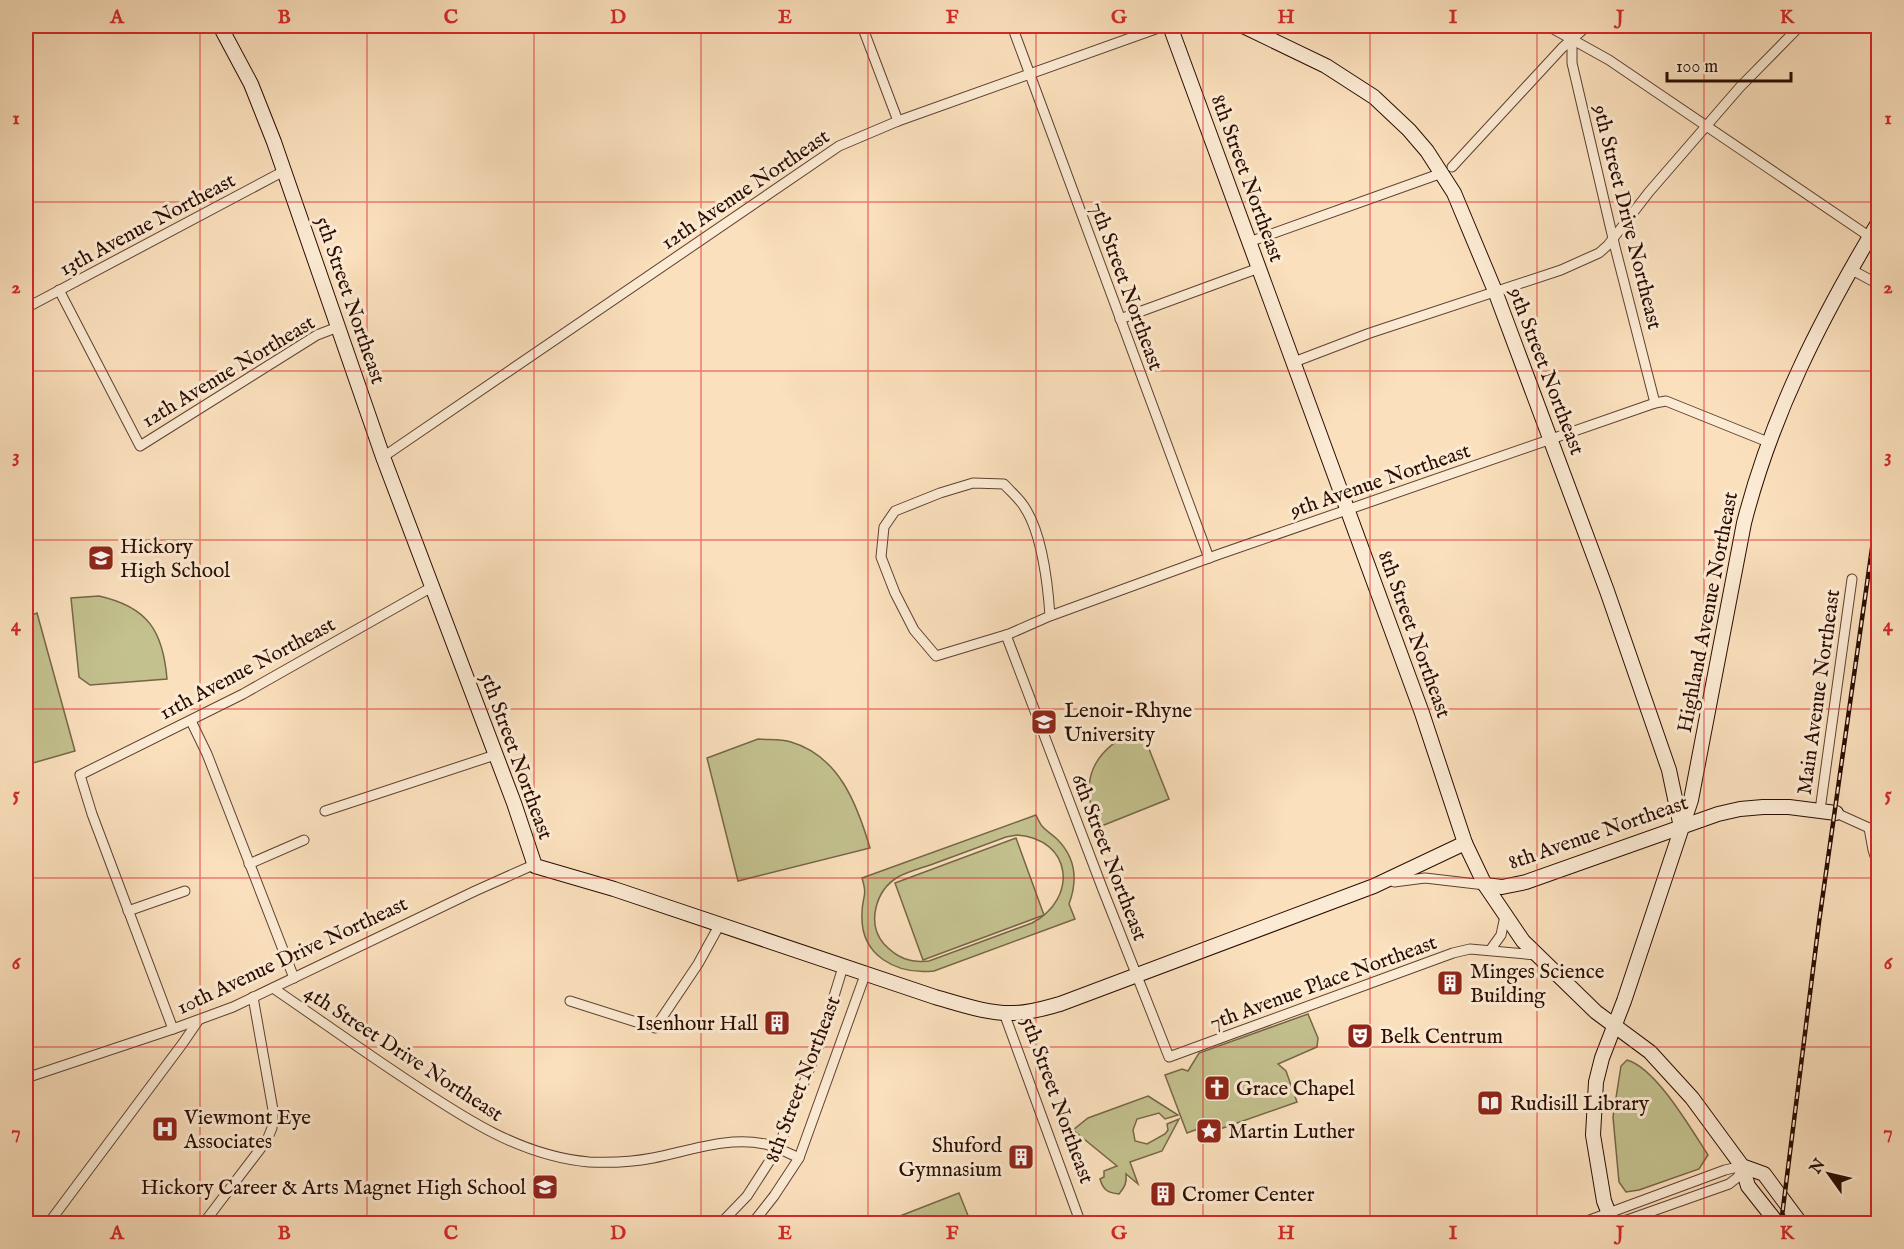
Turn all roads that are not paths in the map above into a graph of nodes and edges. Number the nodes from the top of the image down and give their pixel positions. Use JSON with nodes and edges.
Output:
{"nodes":[{"id":1,"x":220,"y":26,"type":"edge"},
{"id":2,"x":862,"y":26,"type":"edge"},
{"id":3,"x":1012,"y":26,"type":"edge"},
{"id":4,"x":1164,"y":26,"type":"edge"},
{"id":5,"x":1170,"y":26,"type":"edge"},
{"id":6,"x":1243,"y":26,"type":"edge"},
{"id":7,"x":1548,"y":26,"type":"edge"},
{"id":8,"x":1587,"y":26,"type":"edge"},
{"id":9,"x":1800,"y":26,"type":"edge"},
{"id":10,"x":1572,"y":39,"type":"junction"},
{"id":11,"x":1030,"y":74,"type":"junction"},
{"id":12,"x":898,"y":121,"type":"junction"},
{"id":13,"x":1706,"y":126,"type":"junction"},
{"id":14,"x":1447,"y":170,"type":"junction"},
{"id":15,"x":284,"y":171,"type":"junction"},
{"id":16,"x":1878,"y":224,"type":"edge"},
{"id":17,"x":1870,"y":237,"type":"junction"},
{"id":18,"x":1613,"y":238,"type":"junction"},
{"id":19,"x":1249,"y":242,"type":"junction"},
{"id":20,"x":1259,"y":268,"type":"junction"},
{"id":21,"x":1852,"y":270,"type":"junction"},
{"id":22,"x":1878,"y":284,"type":"edge"},
{"id":23,"x":59,"y":291,"type":"junction"},
{"id":24,"x":1495,"y":291,"type":"junction"},
{"id":25,"x":26,"y":308,"type":"edge"},
{"id":26,"x":1119,"y":319,"type":"junction"},
{"id":27,"x":338,"y":327,"type":"junction"},
{"id":28,"x":1294,"y":362,"type":"junction"},
{"id":29,"x":1655,"y":403,"type":"junction"},
{"id":30,"x":1551,"y":439,"type":"junction"},
{"id":31,"x":1768,"y":442,"type":"junction"},
{"id":32,"x":383,"y":457,"type":"junction"},
{"id":33,"x":1347,"y":509,"type":"junction"},
{"id":34,"x":1209,"y":558,"type":"junction"},
{"id":35,"x":1852,"y":579,"type":"dead end"},
{"id":36,"x":432,"y":587,"type":"junction"},
{"id":37,"x":1050,"y":616,"type":"junction"},
{"id":38,"x":1006,"y":635,"type":"junction"},
{"id":39,"x":191,"y":721,"type":"junction"},
{"id":40,"x":495,"y":755,"type":"junction"},
{"id":41,"x":1820,"y":810,"type":"junction"},
{"id":42,"x":325,"y":811,"type":"dead end"},
{"id":43,"x":1836,"y":813,"type":"joint"},
{"id":44,"x":1681,"y":827,"type":"junction"},
{"id":45,"x":1874,"y":830,"type":"edge"},
{"id":46,"x":304,"y":840,"type":"dead end"},
{"id":47,"x":1465,"y":843,"type":"junction"},
{"id":48,"x":249,"y":864,"type":"junction"},
{"id":49,"x":1878,"y":865,"type":"edge"},
{"id":50,"x":535,"y":866,"type":"junction"},
{"id":51,"x":1485,"y":885,"type":"junction"},
{"id":52,"x":1374,"y":886,"type":"junction"},
{"id":53,"x":185,"y":891,"type":"dead end"},
{"id":54,"x":128,"y":911,"type":"junction"},
{"id":55,"x":1505,"y":916,"type":"junction"},
{"id":56,"x":720,"y":924,"type":"junction"},
{"id":57,"x":1491,"y":949,"type":"junction"},
{"id":58,"x":1536,"y":955,"type":"junction"},
{"id":59,"x":843,"y":967,"type":"junction"},
{"id":60,"x":865,"y":975,"type":"junction"},
{"id":61,"x":1137,"y":976,"type":"junction"},
{"id":62,"x":294,"y":978,"type":"junction"},
{"id":63,"x":273,"y":988,"type":"junction"},
{"id":64,"x":253,"y":997,"type":"junction"},
{"id":65,"x":570,"y":1001,"type":"dead end"},
{"id":66,"x":1004,"y":1013,"type":"junction"},
{"id":67,"x":198,"y":1021,"type":"junction"},
{"id":68,"x":1614,"y":1025,"type":"junction"},
{"id":69,"x":173,"y":1029,"type":"junction"},
{"id":70,"x":1169,"y":1057,"type":"joint"},
{"id":71,"x":26,"y":1078,"type":"edge"},
{"id":72,"x":778,"y":1148,"type":"junction"},
{"id":73,"x":799,"y":1158,"type":"junction"},
{"id":74,"x":1742,"y":1166,"type":"junction"},
{"id":75,"x":1612,"y":1221,"type":"edge"},
{"id":76,"x":48,"y":1224,"type":"edge"},
{"id":77,"x":203,"y":1224,"type":"edge"},
{"id":78,"x":720,"y":1224,"type":"edge"},
{"id":79,"x":752,"y":1224,"type":"edge"},
{"id":80,"x":1080,"y":1224,"type":"edge"},
{"id":81,"x":1579,"y":1224,"type":"edge"},
{"id":82,"x":1778,"y":1224,"type":"edge"},
{"id":83,"x":1801,"y":1224,"type":"edge"}],
"edges":[{"from":1,"to":15,"type":"main road","name":"5th Street Northeast"},
{"from":2,"to":12,"type":"street"},
{"from":3,"to":11,"type":"street","name":"7th Street Northeast"},
{"from":4,"to":11,"type":"street","name":"12th Avenue Northeast"},
{"from":5,"to":19,"type":"main road","name":"8th Street Northeast"},
{"from":6,"to":14,"type":"main road","name":"9th Street Northeast"},
{"from":7,"to":10,"type":"street"},
{"from":8,"to":10,"type":"street"},
{"from":9,"to":13,"type":"street"},
{"from":10,"to":13,"type":"street"},
{"from":10,"to":14,"type":"street"},
{"from":10,"to":18,"type":"street","name":"9th Street Drive Northeast"},
{"from":11,"to":12,"type":"street","name":"12th Avenue Northeast"},
{"from":11,"to":26,"type":"street","name":"7th Street Northeast"},
{"from":12,"to":32,"type":"street","name":"12th Avenue Northeast"},
{"from":13,"to":17,"type":"street"},
{"from":13,"to":18,"type":"street"},
{"from":14,"to":19,"type":"street"},
{"from":14,"to":24,"type":"main road","name":"9th Street Northeast"},
{"from":15,"to":23,"type":"street","name":"13th Avenue Northeast"},
{"from":15,"to":27,"type":"main road","name":"5th Street Northeast"},
{"from":16,"to":17,"type":"main road","name":"Highland Avenue Northeast"},
{"from":17,"to":21,"type":"main road","name":"Highland Avenue Northeast"},
{"from":18,"to":24,"type":"street"},
{"from":18,"to":29,"type":"street","name":"9th Street Drive Northeast"},
{"from":19,"to":20,"type":"main road","name":"8th Street Northeast"},
{"from":20,"to":26,"type":"street"},
{"from":20,"to":28,"type":"main road","name":"8th Street Northeast"},
{"from":21,"to":22,"type":"street"},
{"from":21,"to":31,"type":"main road","name":"Highland Avenue Northeast"},
{"from":23,"to":25,"type":"street","name":"13th Avenue Northeast"},
{"from":23,"to":27,"type":"street","name":"12th Avenue Northeast"},
{"from":24,"to":28,"type":"street"},
{"from":24,"to":30,"type":"main road","name":"9th Street Northeast"},
{"from":26,"to":34,"type":"street","name":"7th Street Northeast"},
{"from":27,"to":32,"type":"main road","name":"5th Street Northeast"},
{"from":28,"to":33,"type":"main road","name":"8th Street Northeast"},
{"from":29,"to":30,"type":"street","name":"9th Avenue Northeast"},
{"from":29,"to":31,"type":"street","name":"9th Avenue Northeast"},
{"from":30,"to":33,"type":"street","name":"9th Avenue Northeast"},
{"from":30,"to":44,"type":"main road","name":"9th Street Northeast"},
{"from":31,"to":44,"type":"main road","name":"Highland Avenue Northeast"},
{"from":32,"to":36,"type":"main road","name":"5th Street Northeast"},
{"from":33,"to":34,"type":"street","name":"9th Avenue Northeast"},
{"from":33,"to":47,"type":"main road","name":"8th Street Northeast"},
{"from":34,"to":37,"type":"street","name":"9th Avenue Northeast"},
{"from":35,"to":41,"type":"street","name":"Main Avenue Northeast"},
{"from":36,"to":39,"type":"street","name":"11th Avenue Northeast"},
{"from":36,"to":40,"type":"main road","name":"5th Street Northeast"},
{"from":37,"to":38,"type":"street","name":"9th Avenue Northeast"},
{"from":37,"to":38,"type":"street"},
{"from":38,"to":61,"type":"street","name":"6th Street Northeast"},
{"from":39,"to":48,"type":"street","name":"4th Street Drive Northeast"},
{"from":39,"to":54,"type":"street","name":"11th Avenue Northeast"},
{"from":40,"to":42,"type":"street"},
{"from":40,"to":50,"type":"main road","name":"5th Street Northeast"},
{"from":41,"to":43,"type":"main road","name":"8th Avenue Northeast"},
{"from":41,"to":44,"type":"main road","name":"8th Avenue Northeast"},
{"from":43,"to":45,"type":"street"},
{"from":44,"to":51,"type":"main road","name":"8th Avenue Northeast"},
{"from":44,"to":68,"type":"main road","name":"Highland Avenue Northeast"},
{"from":45,"to":49,"type":"street"},
{"from":46,"to":48,"type":"street"},
{"from":47,"to":51,"type":"main road","name":"8th Street Northeast"},
{"from":47,"to":52,"type":"main road"},
{"from":48,"to":62,"type":"street","name":"4th Street Drive Northeast"},
{"from":50,"to":56,"type":"main road","name":"5th Street Northeast"},
{"from":50,"to":62,"type":"street","name":"10th Avenue Drive Northeast"},
{"from":51,"to":52,"type":"street","name":"8th Avenue Northeast"},
{"from":51,"to":55,"type":"main road","name":"8th Street Northeast"},
{"from":52,"to":61,"type":"main road"},
{"from":53,"to":54,"type":"street"},
{"from":54,"to":69,"type":"street"},
{"from":55,"to":57,"type":"street"},
{"from":55,"to":58,"type":"main road","name":"8th Street Northeast"},
{"from":56,"to":59,"type":"main road","name":"5th Street Northeast"},
{"from":56,"to":65,"type":"street"},
{"from":57,"to":58,"type":"street","name":"7th Avenue Place Northeast"},
{"from":57,"to":70,"type":"street","name":"7th Avenue Place Northeast"},
{"from":58,"to":68,"type":"main road","name":"8th Street Northeast"},
{"from":59,"to":60,"type":"main road","name":"5th Street Northeast"},
{"from":59,"to":72,"type":"street"},
{"from":60,"to":66,"type":"main road","name":"5th Street Northeast"},
{"from":60,"to":73,"type":"street","name":"8th Street Northeast"},
{"from":61,"to":66,"type":"main road"},
{"from":61,"to":70,"type":"street","name":"6th Street Northeast"},
{"from":62,"to":63,"type":"street","name":"10th Avenue Drive Northeast"},
{"from":63,"to":64,"type":"street","name":"10th Avenue Drive Northeast"},
{"from":63,"to":72,"type":"street","name":"4th Street Drive Northeast"},
{"from":64,"to":67,"type":"street","name":"10th Avenue Drive Northeast"},
{"from":64,"to":77,"type":"street"},
{"from":66,"to":80,"type":"street","name":"5th Street Northeast"},
{"from":67,"to":69,"type":"street","name":"10th Avenue Drive Northeast"},
{"from":67,"to":76,"type":"street"},
{"from":68,"to":74,"type":"main road","name":"8th Street Northeast"},
{"from":68,"to":75,"type":"main road"},
{"from":69,"to":71,"type":"street","name":"10th Avenue Drive Northeast"},
{"from":72,"to":73,"type":"street","name":"4th Street Drive Northeast"},
{"from":72,"to":78,"type":"street"},
{"from":73,"to":79,"type":"street","name":"8th Street Northeast"},
{"from":74,"to":75,"type":"street"},
{"from":74,"to":75,"type":"street"},
{"from":74,"to":82,"type":"main road"},
{"from":74,"to":83,"type":"main road"},
{"from":75,"to":81,"type":"street"}]}
